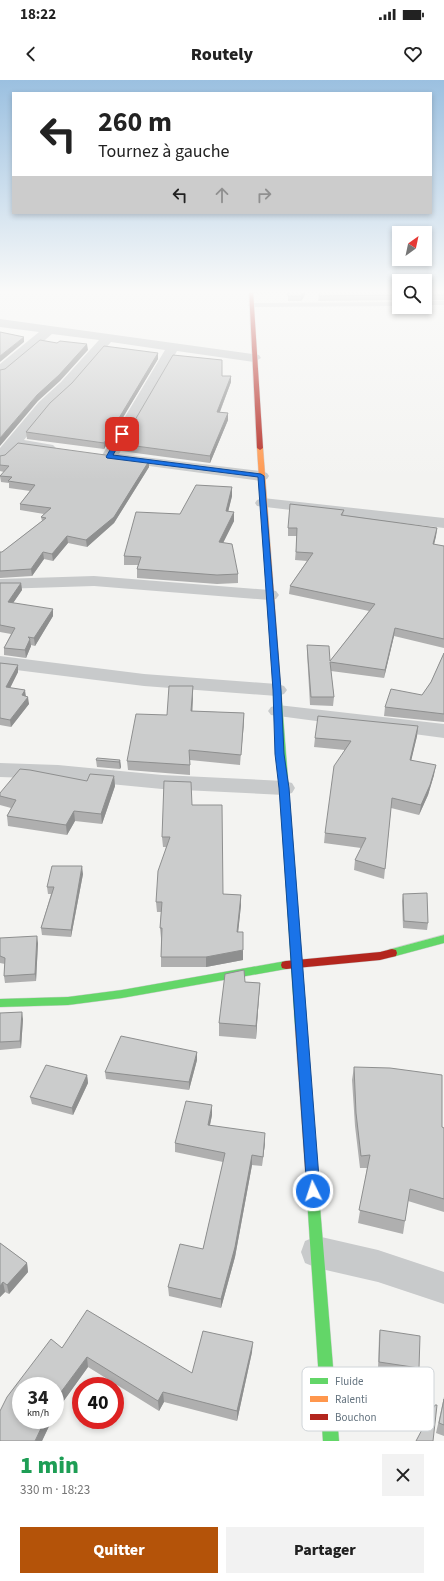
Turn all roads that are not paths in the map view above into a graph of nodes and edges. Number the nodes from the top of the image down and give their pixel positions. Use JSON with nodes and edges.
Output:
{"nodes":[{"id":1,"x":21,"y":354,"type":"edge"},
{"id":2,"x":94,"y":354,"type":"edge"},
{"id":3,"x":169,"y":354,"type":"edge"},
{"id":4,"x":221,"y":354,"type":"edge"},
{"id":5,"x":254,"y":354,"type":"edge"},
{"id":6,"x":254,"y":358,"type":"junction"},
{"id":7,"x":0,"y":371,"type":"edge"},
{"id":8,"x":14,"y":443,"type":"junction"},
{"id":9,"x":65,"y":450,"type":"edge"},
{"id":10,"x":0,"y":457,"type":"edge"},
{"id":11,"x":261,"y":476,"type":"junction"},
{"id":12,"x":263,"y":503,"type":"junction"},
{"id":13,"x":444,"y":523,"type":"edge"},
{"id":14,"x":0,"y":584,"type":"edge"},
{"id":15,"x":270,"y":595,"type":"junction"},
{"id":16,"x":0,"y":662,"type":"edge"},
{"id":17,"x":277,"y":690,"type":"junction"},
{"id":18,"x":278,"y":711,"type":"junction"},
{"id":19,"x":444,"y":731,"type":"edge"},
{"id":20,"x":0,"y":770,"type":"edge"},
{"id":21,"x":284,"y":788,"type":"junction"},
{"id":22,"x":444,"y":939,"type":"edge"},
{"id":23,"x":297,"y":963,"type":"junction"},
{"id":24,"x":0,"y":1003,"type":"edge"},
{"id":25,"x":318,"y":1252,"type":"junction"},
{"id":26,"x":444,"y":1288,"type":"edge"},
{"id":27,"x":326,"y":1367,"type":"edge"},
{"id":28,"x":330,"y":1431,"type":"edge"},
{"id":29,"x":331,"y":1441,"type":"edge"}],
"edges":[{"from":1,"to":7,"type":"street"},
{"from":2,"to":8,"type":"street"},
{"from":3,"to":11,"type":"street"},
{"from":4,"to":6,"type":"street"},
{"from":5,"to":6,"type":"street"},
{"from":6,"to":11,"type":"street"},
{"from":8,"to":9,"type":"street"},
{"from":8,"to":10,"type":"street"},
{"from":11,"to":12,"type":"street"},
{"from":12,"to":13,"type":"street"},
{"from":12,"to":15,"type":"street"},
{"from":14,"to":15,"type":"street"},
{"from":15,"to":17,"type":"street"},
{"from":16,"to":17,"type":"street"},
{"from":17,"to":18,"type":"street"},
{"from":18,"to":19,"type":"street"},
{"from":18,"to":21,"type":"street"},
{"from":20,"to":21,"type":"street"},
{"from":21,"to":23,"type":"street"},
{"from":22,"to":23,"type":"street"},
{"from":23,"to":24,"type":"street"},
{"from":23,"to":25,"type":"street"},
{"from":25,"to":26,"type":"street"},
{"from":25,"to":27,"type":"street"},
{"from":28,"to":29,"type":"street"}]}
